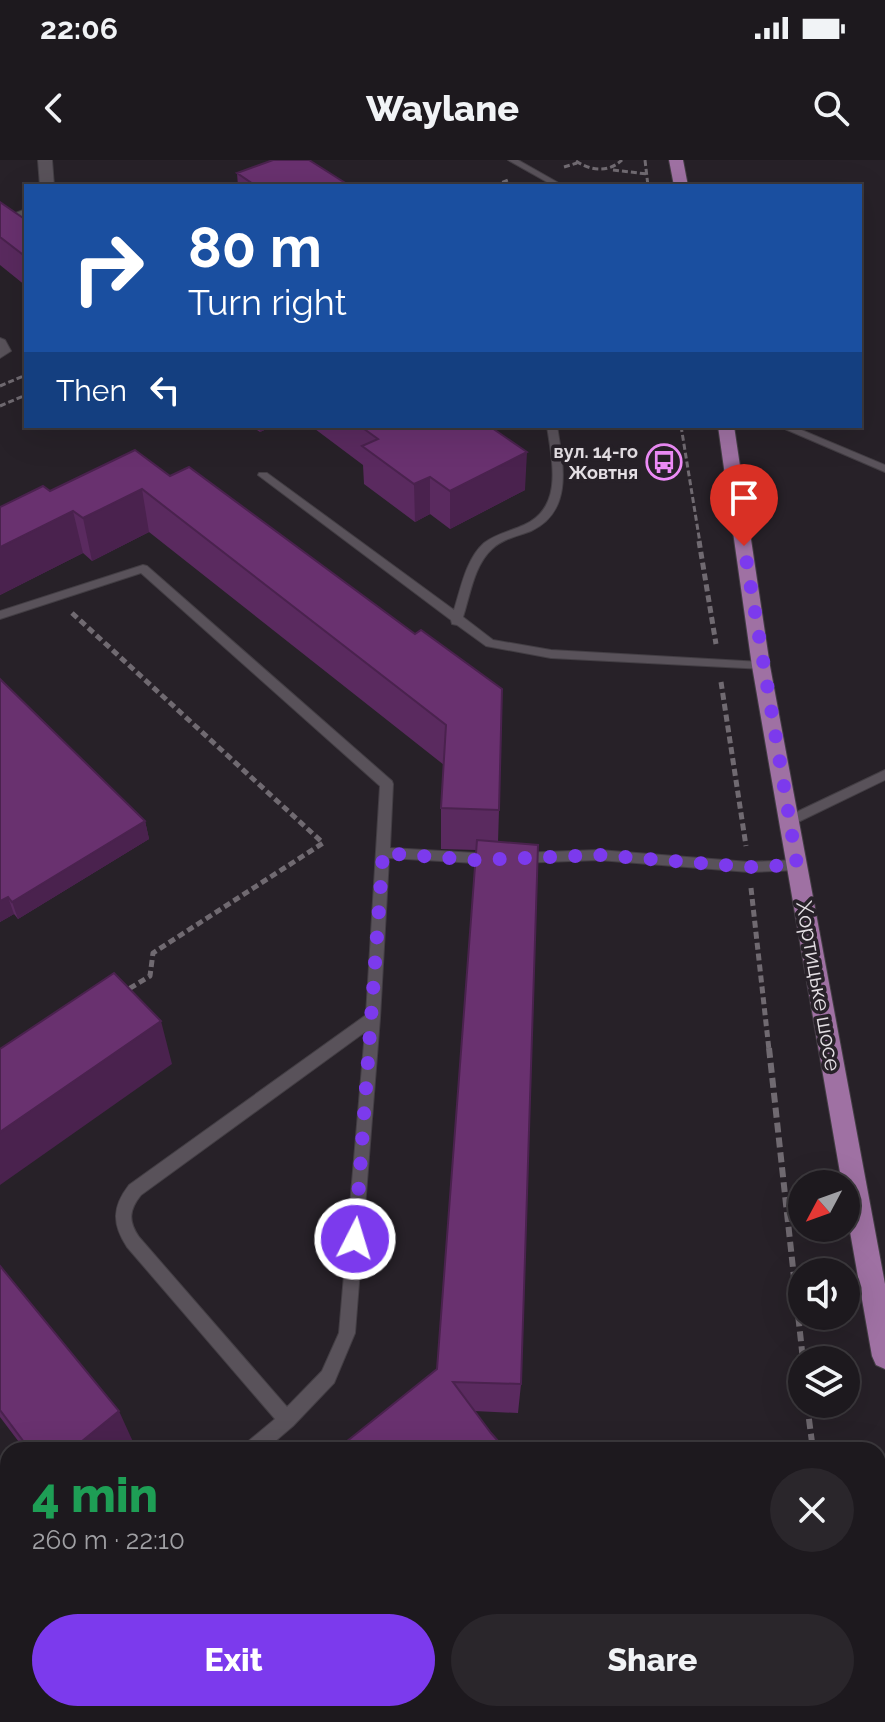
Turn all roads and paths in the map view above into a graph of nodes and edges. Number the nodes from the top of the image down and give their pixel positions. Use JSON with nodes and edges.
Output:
{"nodes":[{"id":1,"x":45,"y":160,"type":"edge"},
{"id":2,"x":512,"y":160,"type":"edge"},
{"id":3,"x":575,"y":160,"type":"edge"},
{"id":4,"x":622,"y":160,"type":"edge"},
{"id":5,"x":645,"y":160,"type":"edge"},
{"id":6,"x":676,"y":160,"type":"edge"},
{"id":7,"x":606,"y":169,"type":"junction"},
{"id":8,"x":647,"y":174,"type":"junction"},
{"id":9,"x":47,"y":184,"type":"edge"},
{"id":10,"x":556,"y":184,"type":"edge"},
{"id":11,"x":648,"y":184,"type":"edge"},
{"id":12,"x":681,"y":184,"type":"edge"},
{"id":13,"x":24,"y":214,"type":"edge"},
{"id":14,"x":0,"y":224,"type":"edge"},
{"id":15,"x":0,"y":343,"type":"edge"},
{"id":16,"x":0,"y":353,"type":"edge"},
{"id":17,"x":24,"y":376,"type":"edge"},
{"id":18,"x":0,"y":386,"type":"edge"},
{"id":19,"x":24,"y":396,"type":"edge"},
{"id":20,"x":0,"y":406,"type":"edge"},
{"id":21,"x":552,"y":428,"type":"edge"},
{"id":22,"x":726,"y":428,"type":"edge"},
{"id":23,"x":788,"y":428,"type":"edge"},
{"id":24,"x":885,"y":469,"type":"edge"},
{"id":25,"x":263,"y":475,"type":"dead end"},
{"id":26,"x":55,"y":597,"type":"junction"},
{"id":27,"x":0,"y":615,"type":"edge"},
{"id":28,"x":456,"y":621,"type":"junction"},
{"id":29,"x":761,"y":666,"type":"junction"},
{"id":30,"x":885,"y":775,"type":"edge"},
{"id":31,"x":789,"y":821,"type":"junction"},
{"id":32,"x":383,"y":853,"type":"junction"},
{"id":33,"x":797,"y":865,"type":"junction"},
{"id":34,"x":125,"y":991,"type":"edge"},
{"id":35,"x":373,"y":1018,"type":"junction"},
{"id":36,"x":885,"y":1356,"type":"edge"},
{"id":37,"x":809,"y":1418,"type":"edge"},
{"id":38,"x":287,"y":1420,"type":"junction"},
{"id":39,"x":261,"y":1442,"type":"edge"},
{"id":40,"x":812,"y":1442,"type":"edge"}],
"edges":[{"from":1,"to":9,"type":"street"},
{"from":2,"to":10,"type":"lane"},
{"from":3,"to":7,"type":"path"},
{"from":4,"to":7,"type":"path"},
{"from":5,"to":8,"type":"path"},
{"from":6,"to":12,"type":"main road"},
{"from":7,"to":8,"type":"path"},
{"from":8,"to":11,"type":"path"},
{"from":13,"to":14,"type":"street"},
{"from":15,"to":16,"type":"street"},
{"from":17,"to":18,"type":"path"},
{"from":19,"to":20,"type":"path"},
{"from":21,"to":28,"type":"lane"},
{"from":22,"to":29,"type":"main road","name":"Хортицьке шосе"},
{"from":23,"to":24,"type":"lane"},
{"from":25,"to":28,"type":"lane"},
{"from":26,"to":27,"type":"lane"},
{"from":26,"to":32,"type":"lane"},
{"from":26,"to":34,"type":"path"},
{"from":28,"to":29,"type":"lane"},
{"from":29,"to":31,"type":"main road","name":"Хортицьке шосе"},
{"from":30,"to":31,"type":"lane"},
{"from":31,"to":33,"type":"main road","name":"Хортицьке шосе"},
{"from":32,"to":33,"type":"lane"},
{"from":32,"to":35,"type":"lane"},
{"from":33,"to":36,"type":"main road","name":"Хортицьке шосе"},
{"from":35,"to":38,"type":"lane"},
{"from":35,"to":38,"type":"lane"},
{"from":37,"to":40,"type":"path"},
{"from":38,"to":39,"type":"lane"}]}
